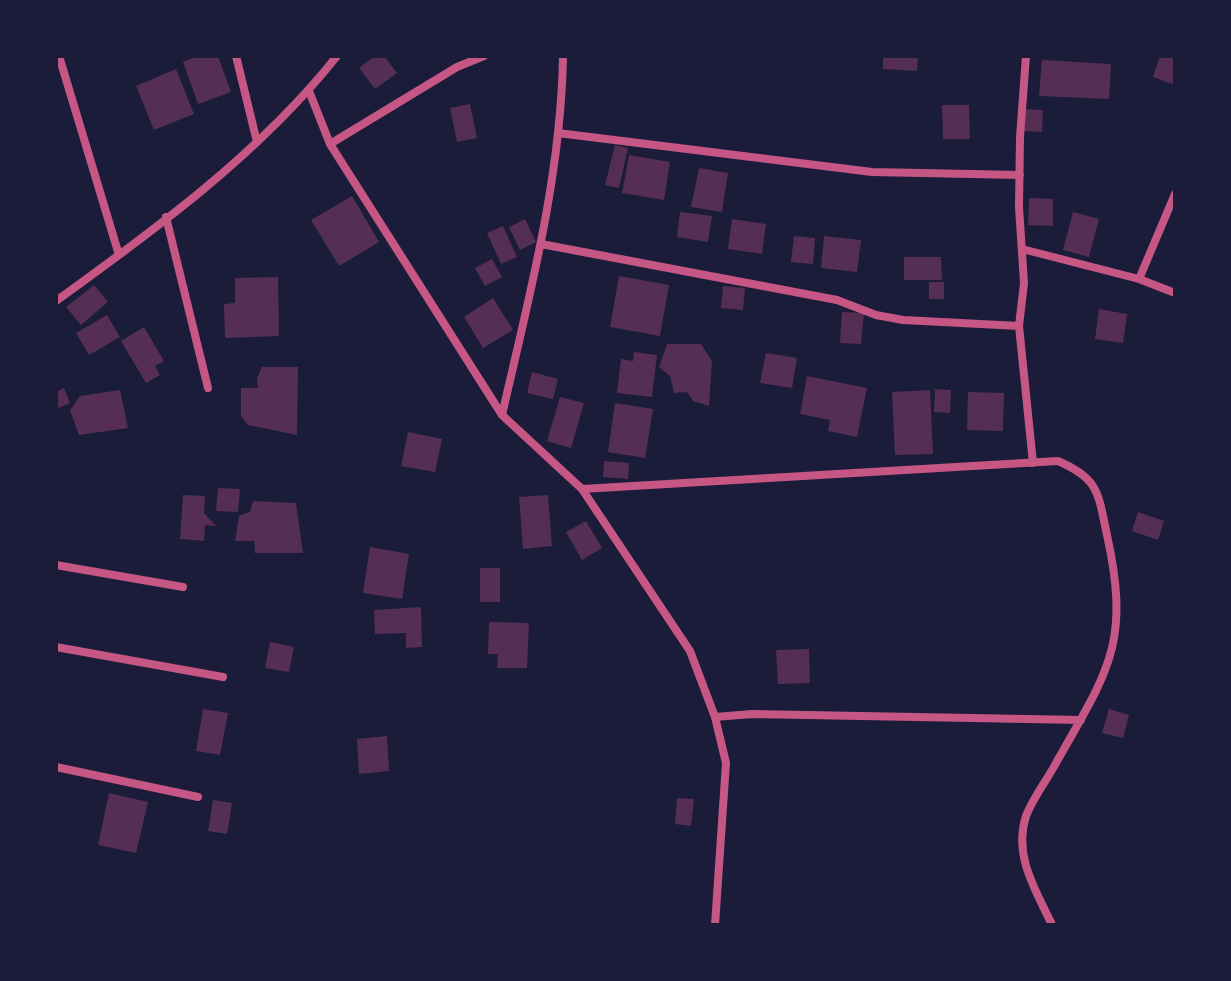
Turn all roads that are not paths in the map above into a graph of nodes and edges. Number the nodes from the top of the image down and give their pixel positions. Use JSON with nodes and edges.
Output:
{"nodes":[{"id":1,"x":59,"y":56,"type":"edge"},
{"id":2,"x":236,"y":56,"type":"edge"},
{"id":3,"x":337,"y":56,"type":"edge"},
{"id":4,"x":484,"y":56,"type":"edge"},
{"id":5,"x":563,"y":56,"type":"edge"},
{"id":6,"x":1026,"y":56,"type":"edge"},
{"id":7,"x":309,"y":91,"type":"junction"},
{"id":8,"x":558,"y":133,"type":"junction"},
{"id":9,"x":257,"y":142,"type":"junction"},
{"id":10,"x":330,"y":144,"type":"junction"},
{"id":11,"x":1020,"y":175,"type":"junction"},
{"id":12,"x":1175,"y":194,"type":"edge"},
{"id":13,"x":166,"y":217,"type":"junction"},
{"id":14,"x":541,"y":244,"type":"junction"},
{"id":15,"x":1022,"y":249,"type":"junction"},
{"id":16,"x":119,"y":255,"type":"junction"},
{"id":17,"x":1139,"y":279,"type":"junction"},
{"id":18,"x":1175,"y":293,"type":"edge"},
{"id":19,"x":56,"y":301,"type":"edge"},
{"id":20,"x":1019,"y":326,"type":"junction"},
{"id":21,"x":208,"y":388,"type":"dead end"},
{"id":22,"x":502,"y":415,"type":"junction"},
{"id":23,"x":1033,"y":463,"type":"junction"},
{"id":24,"x":582,"y":489,"type":"junction"},
{"id":25,"x":56,"y":565,"type":"edge"},
{"id":26,"x":183,"y":587,"type":"dead end"},
{"id":27,"x":56,"y":647,"type":"edge"},
{"id":28,"x":223,"y":677,"type":"dead end"},
{"id":29,"x":715,"y":717,"type":"junction"},
{"id":30,"x":1081,"y":720,"type":"junction"},
{"id":31,"x":56,"y":767,"type":"edge"},
{"id":32,"x":198,"y":797,"type":"dead end"},
{"id":33,"x":715,"y":925,"type":"edge"},
{"id":34,"x":1052,"y":925,"type":"edge"}],
"edges":[{"from":1,"to":16,"type":"street"},
{"from":2,"to":9,"type":"street"},
{"from":3,"to":7,"type":"street"},
{"from":4,"to":10,"type":"street"},
{"from":5,"to":8,"type":"street"},
{"from":6,"to":11,"type":"street"},
{"from":7,"to":9,"type":"street"},
{"from":7,"to":10,"type":"street"},
{"from":8,"to":11,"type":"street"},
{"from":8,"to":14,"type":"street"},
{"from":9,"to":13,"type":"street"},
{"from":10,"to":22,"type":"street"},
{"from":11,"to":15,"type":"street"},
{"from":12,"to":17,"type":"street"},
{"from":13,"to":16,"type":"street"},
{"from":13,"to":21,"type":"street"},
{"from":14,"to":20,"type":"street"},
{"from":14,"to":22,"type":"street"},
{"from":15,"to":17,"type":"street"},
{"from":15,"to":20,"type":"street"},
{"from":16,"to":19,"type":"street"},
{"from":17,"to":18,"type":"street"},
{"from":20,"to":23,"type":"street"},
{"from":22,"to":24,"type":"street"},
{"from":23,"to":24,"type":"street"},
{"from":23,"to":30,"type":"street"},
{"from":24,"to":29,"type":"street"},
{"from":25,"to":26,"type":"street"},
{"from":27,"to":28,"type":"street"},
{"from":29,"to":30,"type":"street"},
{"from":29,"to":33,"type":"street"},
{"from":30,"to":34,"type":"street"},
{"from":31,"to":32,"type":"street"}]}
